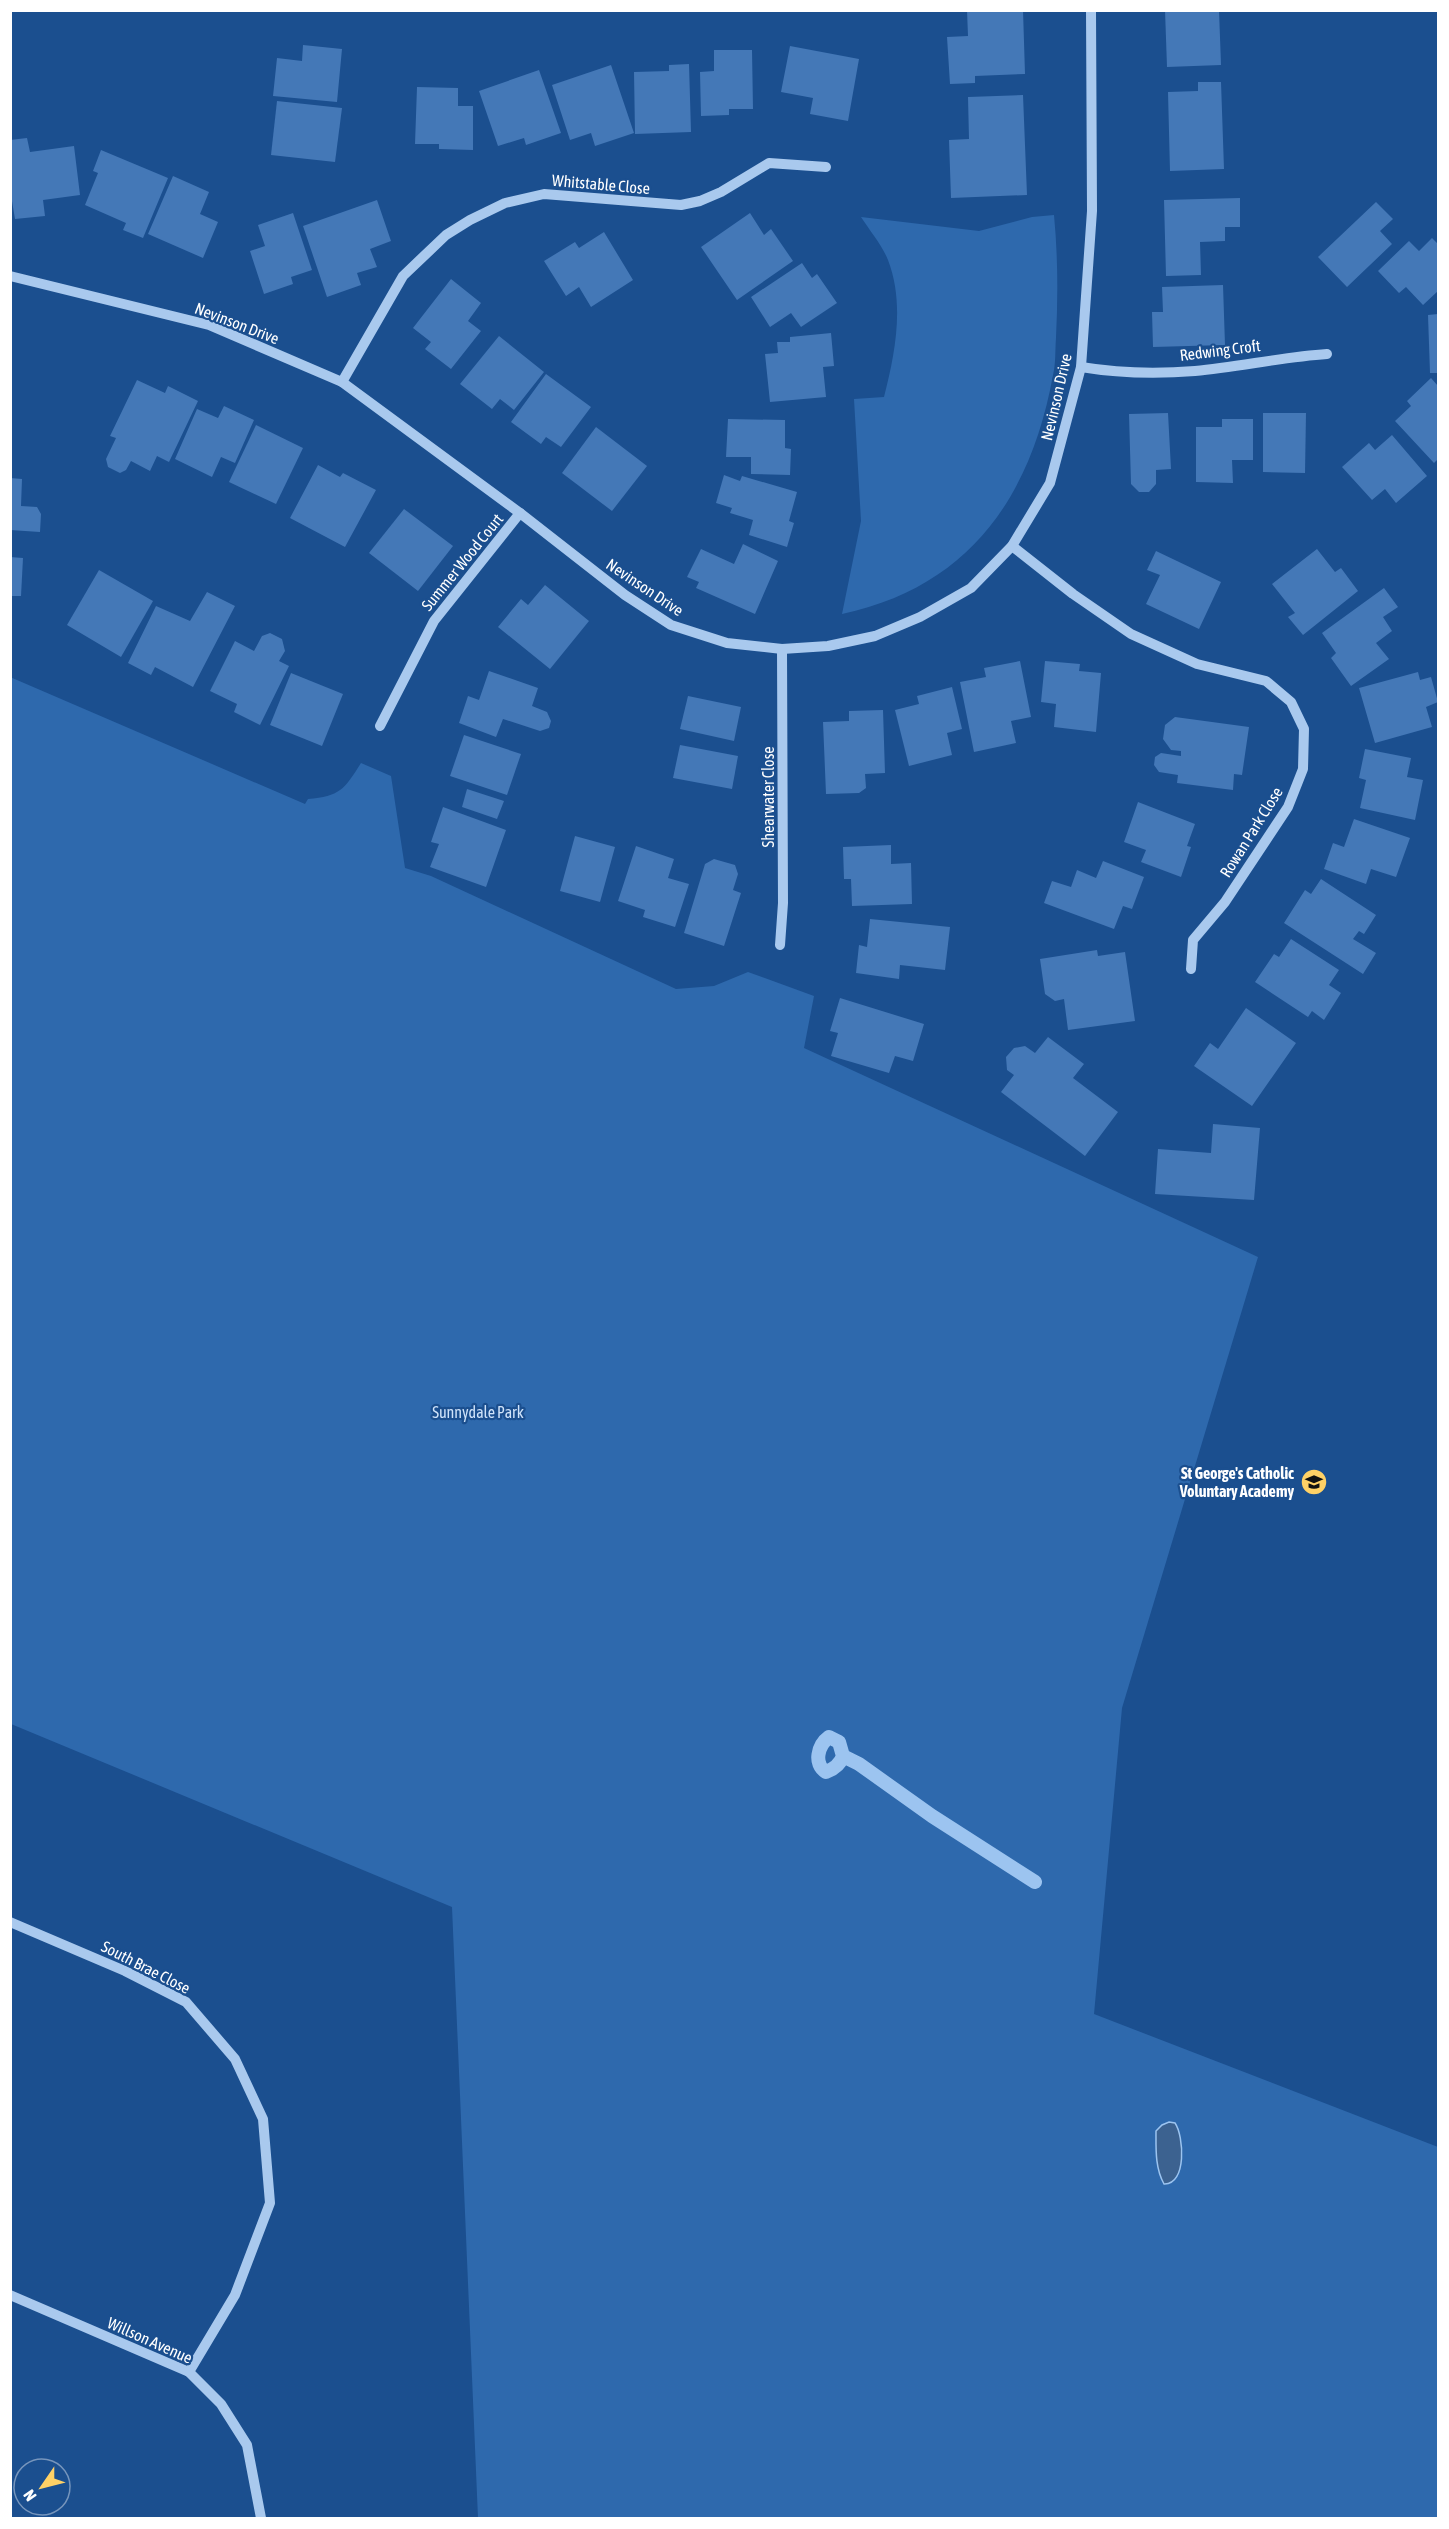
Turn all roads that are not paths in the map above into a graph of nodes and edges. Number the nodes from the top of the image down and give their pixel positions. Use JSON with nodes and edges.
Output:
{"nodes":[{"id":1,"x":1091,"y":10,"type":"edge"},
{"id":2,"x":826,"y":167,"type":"dead end"},
{"id":3,"x":10,"y":276,"type":"edge"},
{"id":4,"x":1327,"y":354,"type":"dead end"},
{"id":5,"x":1081,"y":367,"type":"junction"},
{"id":6,"x":342,"y":382,"type":"junction"},
{"id":7,"x":520,"y":513,"type":"junction"},
{"id":8,"x":1012,"y":546,"type":"junction"},
{"id":9,"x":782,"y":649,"type":"junction"},
{"id":10,"x":380,"y":726,"type":"dead end"},
{"id":11,"x":780,"y":945,"type":"dead end"},
{"id":12,"x":1191,"y":969,"type":"dead end"},
{"id":13,"x":10,"y":1922,"type":"edge"},
{"id":14,"x":10,"y":2295,"type":"edge"},
{"id":15,"x":189,"y":2372,"type":"junction"},
{"id":16,"x":261,"y":2518,"type":"edge"}],
"edges":[{"from":1,"to":5,"type":"street","name":"Nevinson Drive"},
{"from":2,"to":6,"type":"street","name":"Whitstable Close"},
{"from":3,"to":6,"type":"street","name":"Nevinson Drive"},
{"from":4,"to":5,"type":"street","name":"Redwing Croft"},
{"from":5,"to":8,"type":"street","name":"Nevinson Drive"},
{"from":6,"to":7,"type":"street","name":"Nevinson Drive"},
{"from":7,"to":9,"type":"street","name":"Nevinson Drive"},
{"from":7,"to":10,"type":"street","name":"Summer Wood Court"},
{"from":8,"to":9,"type":"street","name":"Nevinson Drive"},
{"from":8,"to":12,"type":"street","name":"Rowan Park Close"},
{"from":9,"to":11,"type":"street","name":"Shearwater Close"},
{"from":13,"to":15,"type":"street","name":"South Brae Close"},
{"from":14,"to":15,"type":"street","name":"Willson Avenue"},
{"from":15,"to":16,"type":"street","name":"Willson Avenue"}]}
